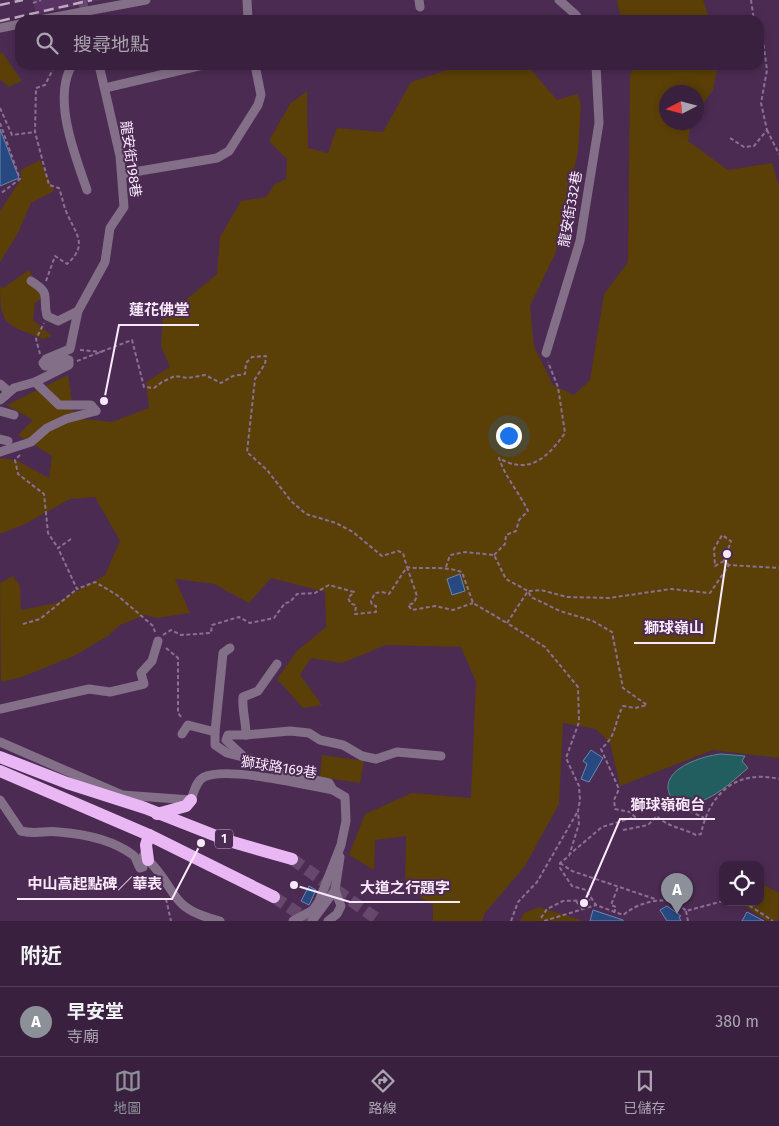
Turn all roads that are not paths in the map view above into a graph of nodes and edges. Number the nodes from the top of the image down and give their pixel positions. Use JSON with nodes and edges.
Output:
{"nodes":[{"id":1,"x":146,"y":0,"type":"edge"},
{"id":2,"x":247,"y":0,"type":"edge"},
{"id":3,"x":559,"y":0,"type":"edge"},
{"id":4,"x":86,"y":15,"type":"edge"},
{"id":5,"x":248,"y":15,"type":"edge"},
{"id":6,"x":576,"y":15,"type":"edge"},
{"id":7,"x":15,"y":25,"type":"edge"},
{"id":8,"x":0,"y":28,"type":"edge"},
{"id":9,"x":69,"y":70,"type":"edge"},
{"id":10,"x":100,"y":70,"type":"edge"},
{"id":11,"x":182,"y":70,"type":"edge"},
{"id":12,"x":256,"y":70,"type":"edge"},
{"id":13,"x":596,"y":70,"type":"edge"},
{"id":14,"x":105,"y":88,"type":"junction"},
{"id":15,"x":122,"y":174,"type":"junction"},
{"id":16,"x":87,"y":190,"type":"dead end"},
{"id":17,"x":31,"y":281,"type":"dead end"},
{"id":18,"x":78,"y":311,"type":"junction"},
{"id":19,"x":546,"y":353,"type":"road end"},
{"id":20,"x":36,"y":382,"type":"junction"},
{"id":21,"x":0,"y":384,"type":"edge"},
{"id":22,"x":8,"y":392,"type":"junction"},
{"id":23,"x":0,"y":402,"type":"edge"},
{"id":24,"x":0,"y":412,"type":"edge"},
{"id":25,"x":14,"y":414,"type":"dead end"},
{"id":26,"x":0,"y":452,"type":"edge"},
{"id":27,"x":158,"y":641,"type":"road end"},
{"id":28,"x":230,"y":648,"type":"dead end"},
{"id":29,"x":277,"y":664,"type":"dead end"},
{"id":30,"x":0,"y":709,"type":"edge"},
{"id":31,"x":215,"y":732,"type":"junction"},
{"id":32,"x":182,"y":734,"type":"dead end"},
{"id":33,"x":246,"y":735,"type":"junction"},
{"id":34,"x":0,"y":742,"type":"edge"},
{"id":35,"x":243,"y":756,"type":"junction"},
{"id":36,"x":441,"y":756,"type":"dead end"},
{"id":37,"x":0,"y":757,"type":"edge"},
{"id":38,"x":0,"y":771,"type":"edge"},
{"id":39,"x":333,"y":790,"type":"junction"},
{"id":40,"x":0,"y":800,"type":"edge"},
{"id":41,"x":191,"y":800,"type":"junction"},
{"id":42,"x":157,"y":814,"type":"junction"},
{"id":43,"x":169,"y":819,"type":"junction"},
{"id":44,"x":155,"y":837,"type":"junction"},
{"id":45,"x":341,"y":845,"type":"junction"},
{"id":46,"x":147,"y":856,"type":"junction"},
{"id":47,"x":292,"y":859,"type":"tunnel mouth"},
{"id":48,"x":335,"y":890,"type":"junction"},
{"id":49,"x":274,"y":897,"type":"tunnel mouth"},
{"id":50,"x":220,"y":921,"type":"edge"},
{"id":51,"x":293,"y":921,"type":"edge"},
{"id":52,"x":312,"y":921,"type":"edge"},
{"id":53,"x":328,"y":921,"type":"edge"}],
"edges":[{"from":1,"to":4,"type":"lane"},
{"from":2,"to":5,"type":"lane"},
{"from":3,"to":6,"type":"lane"},
{"from":7,"to":8,"type":"lane"},
{"from":9,"to":16,"type":"lane"},
{"from":10,"to":14,"type":"lane","name":"龍安街198巷"},
{"from":11,"to":14,"type":"lane"},
{"from":12,"to":15,"type":"lane"},
{"from":13,"to":19,"type":"lane","name":"龍安街332巷"},
{"from":14,"to":15,"type":"lane","name":"龍安街198巷"},
{"from":15,"to":18,"type":"lane","name":"龍安街198巷"},
{"from":17,"to":18,"type":"lane"},
{"from":18,"to":20,"type":"lane","name":"龍安街198巷"},
{"from":20,"to":22,"type":"lane"},
{"from":20,"to":26,"type":"lane"},
{"from":21,"to":22,"type":"lane"},
{"from":22,"to":23,"type":"lane"},
{"from":24,"to":25,"type":"lane"},
{"from":27,"to":30,"type":"lane"},
{"from":28,"to":31,"type":"lane"},
{"from":29,"to":33,"type":"lane"},
{"from":31,"to":32,"type":"lane"},
{"from":31,"to":35,"type":"lane"},
{"from":33,"to":35,"type":"lane"},
{"from":33,"to":36,"type":"lane"},
{"from":34,"to":41,"type":"lane"},
{"from":35,"to":39,"type":"lane"},
{"from":37,"to":42,"type":"highway"},
{"from":38,"to":44,"type":"highway"},
{"from":39,"to":41,"type":"lane","name":"獅球路169巷"},
{"from":39,"to":45,"type":"lane","name":"獅球路169巷"},
{"from":40,"to":46,"type":"lane"},
{"from":41,"to":42,"type":"highway"},
{"from":42,"to":43,"type":"highway","number":"1"},
{"from":43,"to":44,"type":"highway"},
{"from":43,"to":47,"type":"highway","number":"1"},
{"from":44,"to":46,"type":"highway"},
{"from":44,"to":49,"type":"highway","number":"1"},
{"from":45,"to":48,"type":"lane"},
{"from":45,"to":51,"type":"lane","name":"獅球路169巷"},
{"from":46,"to":50,"type":"lane"},
{"from":48,"to":52,"type":"lane"},
{"from":48,"to":53,"type":"lane"}]}
